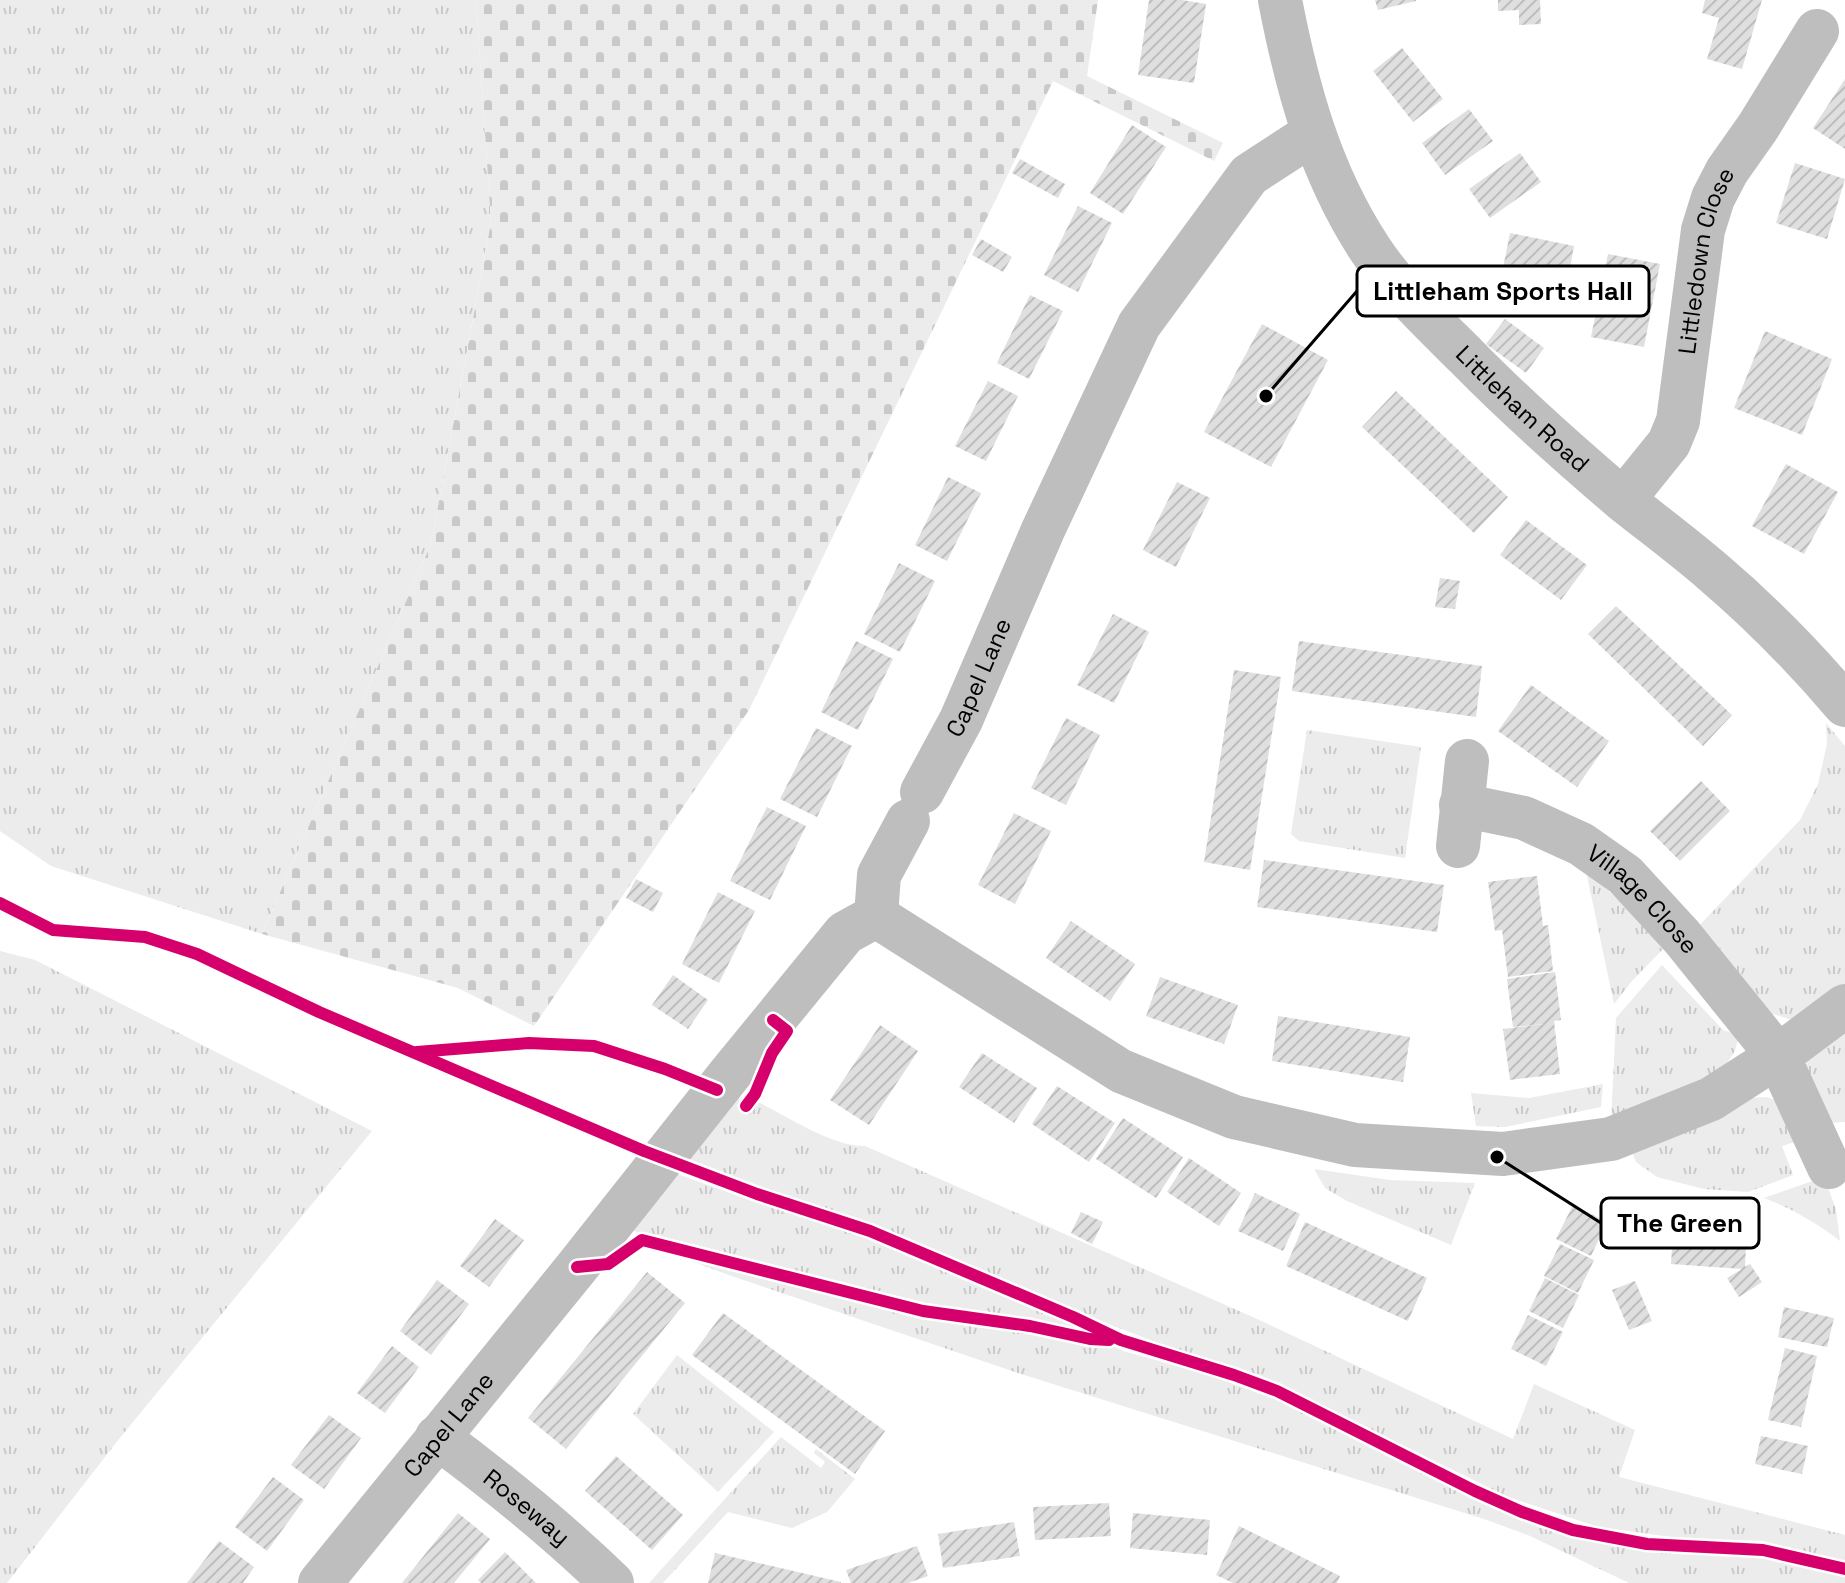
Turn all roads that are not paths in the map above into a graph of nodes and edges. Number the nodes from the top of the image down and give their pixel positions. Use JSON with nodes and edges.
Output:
{"nodes":[{"id":1,"x":1280,"y":0,"type":"edge"},
{"id":2,"x":1817,"y":31,"type":"dead end"},
{"id":3,"x":1312,"y":134,"type":"junction"},
{"id":4,"x":1623,"y":500,"type":"junction"},
{"id":5,"x":1845,"y":705,"type":"edge"},
{"id":6,"x":1467,"y":761,"type":"dead end"},
{"id":7,"x":876,"y":916,"type":"junction"},
{"id":8,"x":1845,"y":1006,"type":"edge"},
{"id":9,"x":1778,"y":1056,"type":"junction"},
{"id":10,"x":1829,"y":1167,"type":"dead end"},
{"id":11,"x":437,"y":1437,"type":"junction"},
{"id":12,"x":320,"y":1583,"type":"edge"},
{"id":13,"x":612,"y":1583,"type":"edge"}],
"edges":[{"from":1,"to":3,"type":"street","name":"Littleham Road"},
{"from":2,"to":4,"type":"street","name":"Littledown Close"},
{"from":3,"to":4,"type":"street","name":"Littleham Road"},
{"from":3,"to":7,"type":"street","name":"Capel Lane"},
{"from":4,"to":5,"type":"street","name":"Littleham Road"},
{"from":6,"to":9,"type":"street","name":"Village Close"},
{"from":7,"to":9,"type":"street"},
{"from":7,"to":11,"type":"street","name":"Capel Lane"},
{"from":8,"to":9,"type":"street"},
{"from":9,"to":10,"type":"street","name":"Village Close"},
{"from":11,"to":12,"type":"street","name":"Capel Lane"},
{"from":11,"to":13,"type":"street","name":"Roseway"}]}
